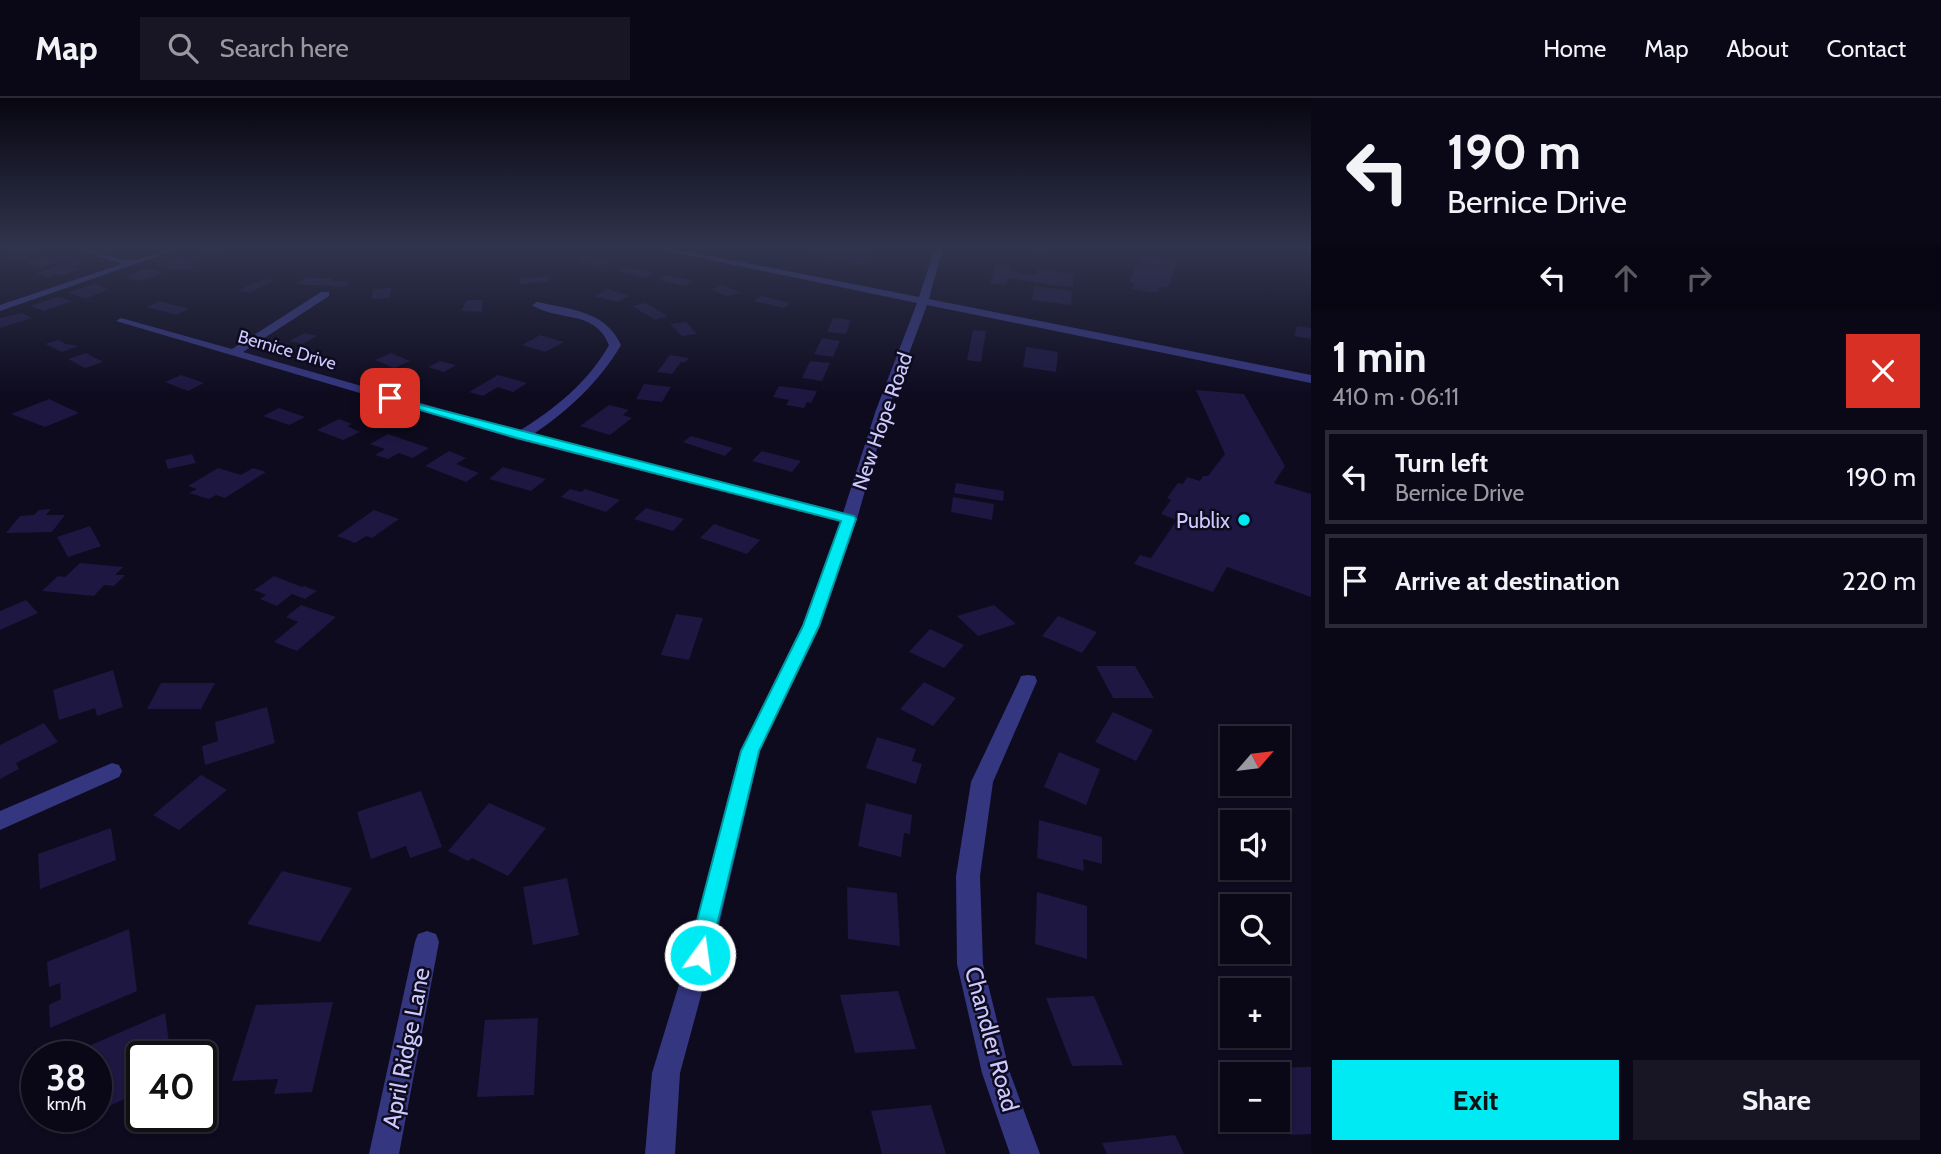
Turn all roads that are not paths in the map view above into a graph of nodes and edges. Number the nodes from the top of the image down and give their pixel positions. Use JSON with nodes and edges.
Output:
{"nodes":[{"id":1,"x":34,"y":296,"type":"edge"},
{"id":2,"x":321,"y":296,"type":"edge"},
{"id":3,"x":870,"y":296,"type":"edge"},
{"id":4,"x":893,"y":296,"type":"edge"},
{"id":5,"x":924,"y":296,"type":"edge"},
{"id":6,"x":938,"y":296,"type":"edge"},
{"id":7,"x":922,"y":302,"type":"junction"},
{"id":8,"x":537,"y":305,"type":"dead end"},
{"id":9,"x":0,"y":308,"type":"edge"},
{"id":10,"x":979,"y":313,"type":"junction"},
{"id":11,"x":993,"y":315,"type":"junction"},
{"id":12,"x":911,"y":317,"type":"junction"},
{"id":13,"x":121,"y":321,"type":"dead end"},
{"id":14,"x":234,"y":353,"type":"junction"},
{"id":15,"x":1311,"y":379,"type":"edge"},
{"id":16,"x":521,"y":436,"type":"junction"},
{"id":17,"x":849,"y":519,"type":"junction"},
{"id":18,"x":1028,"y":681,"type":"dead end"},
{"id":19,"x":112,"y":771,"type":"dead end"},
{"id":20,"x":0,"y":821,"type":"edge"},
{"id":21,"x":427,"y":942,"type":"dead end"},
{"id":22,"x":384,"y":1154,"type":"edge"},
{"id":23,"x":660,"y":1154,"type":"edge"},
{"id":24,"x":1026,"y":1154,"type":"edge"}],
"edges":[{"from":1,"to":9,"type":"street"},
{"from":2,"to":14,"type":"street"},
{"from":3,"to":12,"type":"street"},
{"from":4,"to":7,"type":"street"},
{"from":5,"to":7,"type":"street","name":"New Hope Road"},
{"from":6,"to":10,"type":"street"},
{"from":7,"to":10,"type":"street"},
{"from":7,"to":12,"type":"street","name":"New Hope Road"},
{"from":8,"to":16,"type":"street"},
{"from":10,"to":11,"type":"street"},
{"from":11,"to":12,"type":"street"},
{"from":11,"to":15,"type":"street"},
{"from":12,"to":17,"type":"street","name":"New Hope Road"},
{"from":13,"to":14,"type":"street","name":"Bernice Drive"},
{"from":14,"to":16,"type":"street","name":"Bernice Drive"},
{"from":16,"to":17,"type":"street","name":"Bernice Drive"},
{"from":17,"to":23,"type":"street","name":"New Hope Road"},
{"from":18,"to":24,"type":"street","name":"Chandler Road"},
{"from":19,"to":20,"type":"street"},
{"from":21,"to":22,"type":"street","name":"April Ridge Lane"}]}
